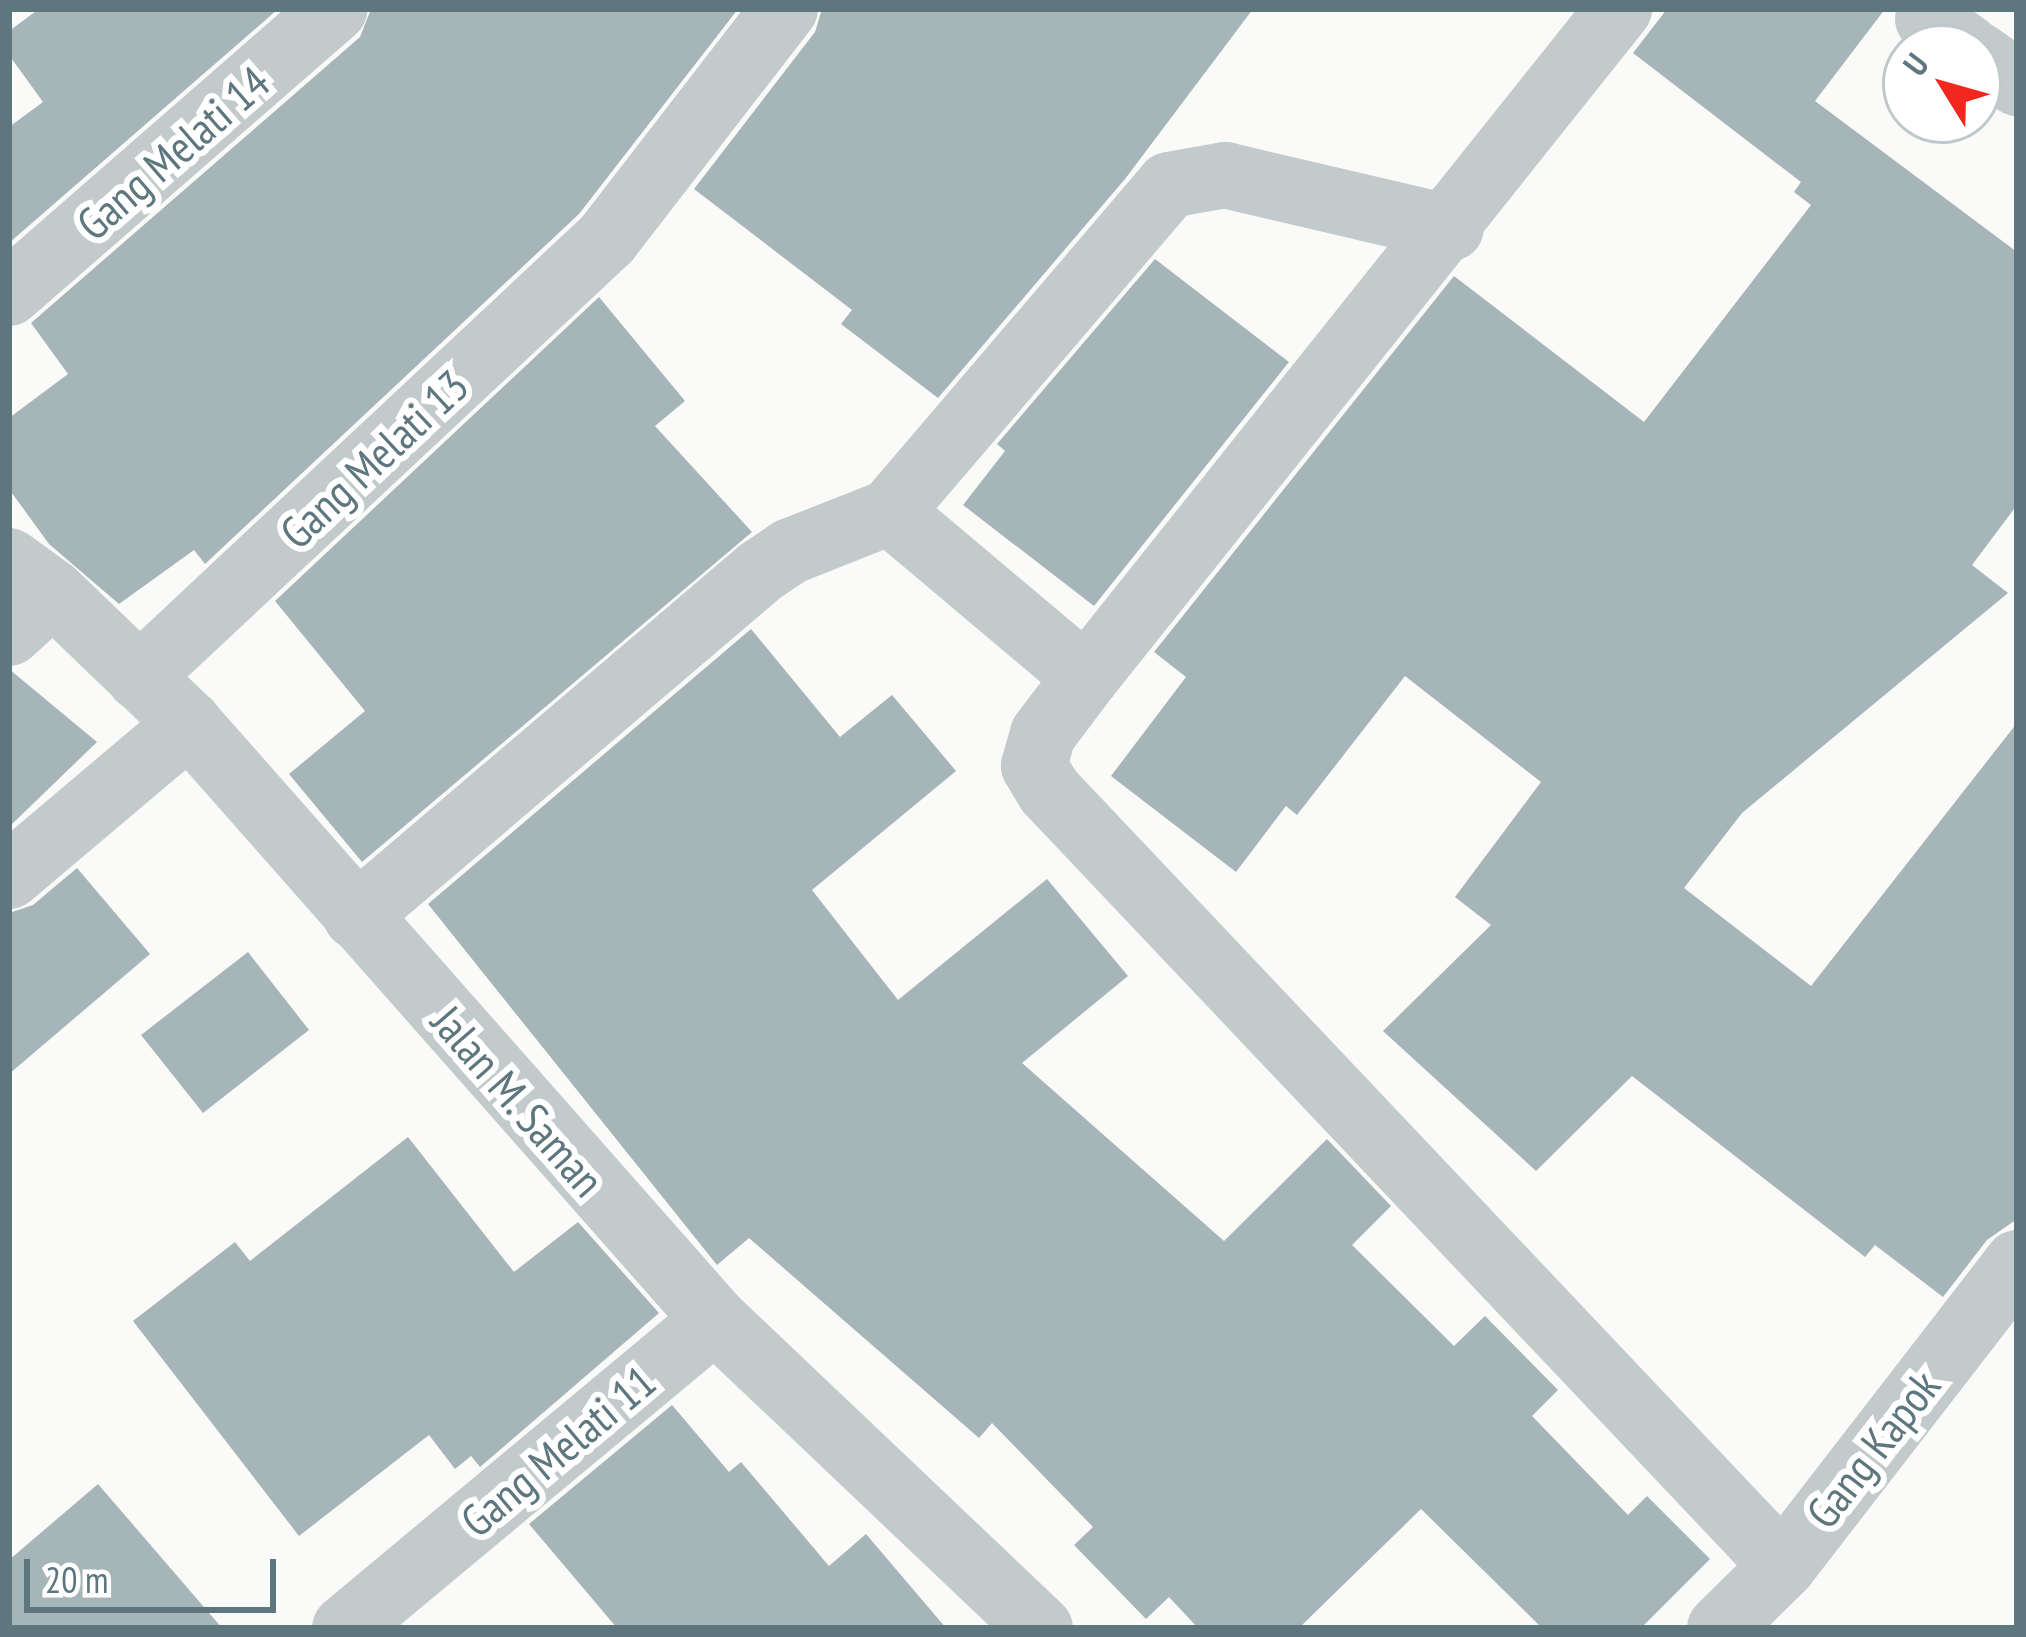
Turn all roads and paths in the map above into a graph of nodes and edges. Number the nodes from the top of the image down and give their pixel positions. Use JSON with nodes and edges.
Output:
{"nodes":[{"id":1,"x":335,"y":9,"type":"edge"},
{"id":2,"x":785,"y":9,"type":"edge"},
{"id":3,"x":1619,"y":9,"type":"edge"},
{"id":4,"x":1451,"y":228,"type":"junction"},
{"id":5,"x":9,"y":293,"type":"edge"},
{"id":6,"x":890,"y":512,"type":"junction"},
{"id":7,"x":24,"y":596,"type":"edge"},
{"id":8,"x":139,"y":677,"type":"junction"},
{"id":9,"x":1086,"y":677,"type":"junction"},
{"id":10,"x":189,"y":724,"type":"junction"},
{"id":11,"x":9,"y":876,"type":"edge"},
{"id":12,"x":356,"y":916,"type":"junction"},
{"id":13,"x":2017,"y":1263,"type":"edge"},
{"id":14,"x":715,"y":1320,"type":"junction"},
{"id":15,"x":1784,"y":1565,"type":"junction"},
{"id":16,"x":345,"y":1628,"type":"edge"},
{"id":17,"x":1040,"y":1628,"type":"edge"},
{"id":18,"x":1720,"y":1628,"type":"edge"}],
"edges":[{"from":1,"to":5,"type":"street","name":"Gang Melati 14"},
{"from":2,"to":8,"type":"street","name":"Gang Melati 13"},
{"from":3,"to":4,"type":"street"},
{"from":4,"to":6,"type":"street"},
{"from":4,"to":9,"type":"street"},
{"from":6,"to":9,"type":"street"},
{"from":6,"to":12,"type":"street"},
{"from":7,"to":8,"type":"street","name":"Jalan M. Saman"},
{"from":8,"to":10,"type":"street","name":"Jalan M. Saman"},
{"from":9,"to":15,"type":"street"},
{"from":10,"to":11,"type":"street"},
{"from":10,"to":12,"type":"street","name":"Jalan M. Saman"},
{"from":12,"to":14,"type":"street","name":"Jalan M. Saman"},
{"from":13,"to":15,"type":"street","name":"Gang Kapok"},
{"from":14,"to":16,"type":"street","name":"Gang Melati 11"},
{"from":14,"to":17,"type":"street","name":"Jalan M. Saman"},
{"from":15,"to":18,"type":"street","name":"Gang Kapok"}]}
